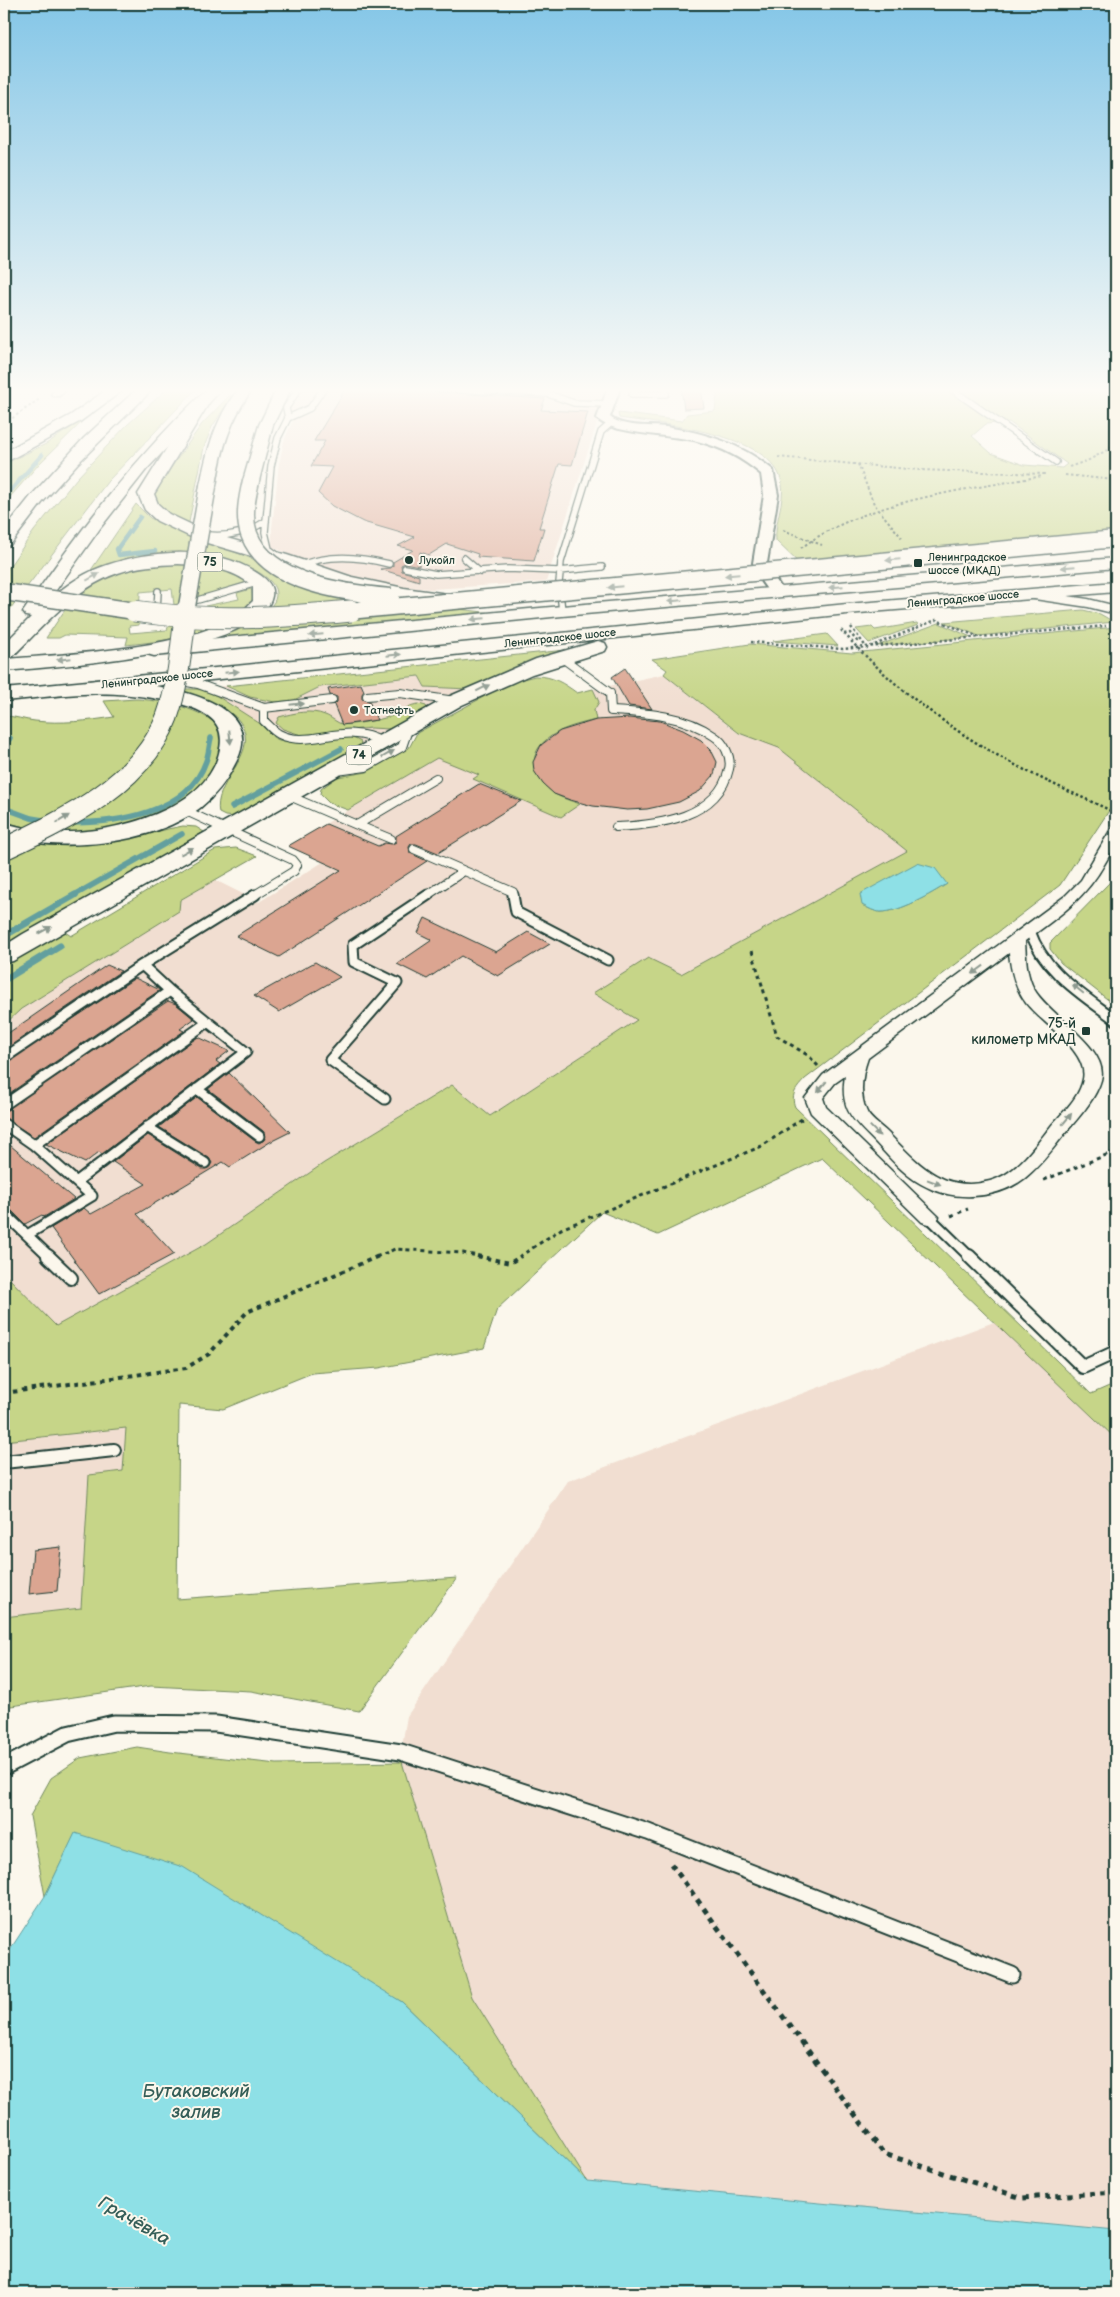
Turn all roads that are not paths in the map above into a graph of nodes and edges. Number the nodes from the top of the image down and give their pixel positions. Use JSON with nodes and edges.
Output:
{"nodes":[{"id":1,"x":41,"y":495,"type":"edge"},
{"id":2,"x":117,"y":495,"type":"edge"},
{"id":3,"x":146,"y":495,"type":"edge"},
{"id":4,"x":206,"y":495,"type":"edge"},
{"id":5,"x":248,"y":495,"type":"edge"},
{"id":6,"x":268,"y":495,"type":"edge"},
{"id":7,"x":581,"y":495,"type":"edge"},
{"id":8,"x":771,"y":495,"type":"edge"},
{"id":9,"x":266,"y":520,"type":"junction"},
{"id":10,"x":200,"y":534,"type":"junction"},
{"id":11,"x":1116,"y":539,"type":"edge"},
{"id":12,"x":4,"y":541,"type":"edge"},
{"id":13,"x":464,"y":558,"type":"dead end"},
{"id":14,"x":290,"y":562,"type":"junction"},
{"id":15,"x":1116,"y":563,"type":"edge"},
{"id":16,"x":389,"y":564,"type":"dead end"},
{"id":17,"x":602,"y":566,"type":"dead end"},
{"id":18,"x":405,"y":568,"type":"dead end"},
{"id":19,"x":559,"y":570,"type":"junction"},
{"id":20,"x":480,"y":572,"type":"junction"},
{"id":21,"x":260,"y":582,"type":"junction"},
{"id":22,"x":1116,"y":587,"type":"edge"},
{"id":23,"x":158,"y":591,"type":"dead end"},
{"id":24,"x":4,"y":592,"type":"edge"},
{"id":25,"x":776,"y":592,"type":"junction"},
{"id":26,"x":1024,"y":594,"type":"junction"},
{"id":27,"x":472,"y":600,"type":"junction"},
{"id":28,"x":1116,"y":610,"type":"edge"},
{"id":29,"x":562,"y":611,"type":"junction"},
{"id":30,"x":741,"y":620,"type":"junction"},
{"id":31,"x":4,"y":653,"type":"edge"},
{"id":32,"x":112,"y":654,"type":"junction"},
{"id":33,"x":561,"y":658,"type":"junction"},
{"id":34,"x":4,"y":665,"type":"edge"},
{"id":35,"x":165,"y":678,"type":"junction"},
{"id":36,"x":96,"y":686,"type":"junction"},
{"id":37,"x":4,"y":695,"type":"edge"},
{"id":38,"x":367,"y":696,"type":"dead end"},
{"id":39,"x":332,"y":700,"type":"dead end"},
{"id":40,"x":455,"y":701,"type":"junction"},
{"id":41,"x":264,"y":708,"type":"junction"},
{"id":42,"x":409,"y":727,"type":"junction"},
{"id":43,"x":382,"y":742,"type":"junction"},
{"id":44,"x":326,"y":773,"type":"junction"},
{"id":45,"x":436,"y":778,"type":"dead end"},
{"id":46,"x":287,"y":795,"type":"junction"},
{"id":47,"x":184,"y":810,"type":"junction"},
{"id":48,"x":358,"y":824,"type":"junction"},
{"id":49,"x":616,"y":827,"type":"dead end"},
{"id":50,"x":226,"y":829,"type":"junction"},
{"id":51,"x":4,"y":830,"type":"edge"},
{"id":52,"x":1116,"y":832,"type":"edge"},
{"id":53,"x":391,"y":839,"type":"dead end"},
{"id":54,"x":4,"y":849,"type":"edge"},
{"id":55,"x":414,"y":849,"type":"dead end"},
{"id":56,"x":464,"y":871,"type":"junction"},
{"id":57,"x":1024,"y":936,"type":"junction"},
{"id":58,"x":4,"y":956,"type":"edge"},
{"id":59,"x":608,"y":960,"type":"dead end"},
{"id":60,"x":142,"y":965,"type":"junction"},
{"id":61,"x":170,"y":991,"type":"junction"},
{"id":62,"x":1116,"y":1020,"type":"edge"},
{"id":63,"x":208,"y":1022,"type":"junction"},
{"id":64,"x":860,"y":1057,"type":"junction"},
{"id":65,"x":4,"y":1058,"type":"edge"},
{"id":66,"x":197,"y":1089,"type":"junction"},
{"id":67,"x":385,"y":1099,"type":"dead end"},
{"id":68,"x":4,"y":1106,"type":"edge"},
{"id":69,"x":4,"y":1124,"type":"edge"},
{"id":70,"x":147,"y":1127,"type":"junction"},
{"id":71,"x":259,"y":1136,"type":"dead end"},
{"id":72,"x":34,"y":1145,"type":"junction"},
{"id":73,"x":205,"y":1163,"type":"dead end"},
{"id":74,"x":76,"y":1182,"type":"junction"},
{"id":75,"x":4,"y":1213,"type":"edge"},
{"id":76,"x":929,"y":1217,"type":"joint"},
{"id":77,"x":27,"y":1235,"type":"junction"},
{"id":78,"x":71,"y":1278,"type":"dead end"},
{"id":79,"x":1116,"y":1352,"type":"edge"},
{"id":80,"x":114,"y":1450,"type":"dead end"},
{"id":81,"x":4,"y":1462,"type":"edge"},
{"id":82,"x":4,"y":1767,"type":"edge"},
{"id":83,"x":1012,"y":1975,"type":"dead end"}],
"edges":[{"from":1,"to":12,"type":"main road"},
{"from":2,"to":31,"type":"main road"},
{"from":3,"to":10,"type":"main road"},
{"from":54,"to":4,"type":"main road","one_way":true,"bridge":true},
{"from":5,"to":27,"type":"main road","bridge":true},
{"from":6,"to":9,"type":"lane"},
{"from":7,"to":19,"type":"lane"},
{"from":8,"to":25,"type":"street"},
{"from":9,"to":10,"type":"lane"},
{"from":9,"to":14,"type":"lane"},
{"from":10,"to":14,"type":"main road"},
{"from":11,"to":27,"type":"main road","one_way":true,"bridge":true},
{"from":13,"to":20,"type":"lane"},
{"from":14,"to":16,"type":"lane"},
{"from":14,"to":29,"type":"main road"},
{"from":15,"to":25,"type":"main road","name":"Ленинградское шоссе","one_way":true},
{"from":17,"to":19,"type":"lane"},
{"from":18,"to":20,"type":"lane"},
{"from":19,"to":20,"type":"lane"},
{"from":19,"to":29,"type":"lane"},
{"from":21,"to":23,"type":"lane"},
{"from":31,"to":21,"type":"main road","number":"75","one_way":true},
{"from":21,"to":32,"type":"main road"},
{"from":22,"to":26,"type":"main road","name":"Ленинградское шоссе"},
{"from":24,"to":27,"type":"main road","bridge":true},
{"from":25,"to":29,"type":"main road","name":"Ленинградское шоссе","one_way":true},
{"from":26,"to":28,"type":"street"},
{"from":26,"to":30,"type":"main road","name":"Ленинградское шоссе"},
{"from":29,"to":32,"type":"main road","name":"Ленинградское шоссе","one_way":true},
{"from":30,"to":33,"type":"main road","number":"74"},
{"from":35,"to":30,"type":"main road","name":"Ленинградское шоссе","one_way":true},
{"from":32,"to":34,"type":"main road","name":"Ленинградское шоссе","one_way":true},
{"from":40,"to":33,"type":"main road","number":"74","one_way":true},
{"from":33,"to":49,"type":"lane"},
{"from":35,"to":36,"type":"main road","name":"Ленинградское шоссе"},
{"from":35,"to":41,"type":"lane"},
{"from":36,"to":37,"type":"main road","name":"Ленинградское шоссе"},
{"from":36,"to":47,"type":"main road","one_way":true},
{"from":38,"to":40,"type":"lane"},
{"from":41,"to":39,"type":"lane","one_way":true},
{"from":40,"to":42,"type":"main road","number":"74"},
{"from":41,"to":43,"type":"lane"},
{"from":42,"to":43,"type":"main road","number":"74"},
{"from":44,"to":42,"type":"lane","one_way":true},
{"from":43,"to":44,"type":"main road","number":"74"},
{"from":44,"to":46,"type":"main road","number":"74"},
{"from":45,"to":48,"type":"lane"},
{"from":46,"to":48,"type":"lane"},
{"from":46,"to":50,"type":"main road","number":"74"},
{"from":47,"to":50,"type":"lane"},
{"from":47,"to":51,"type":"main road"},
{"from":48,"to":53,"type":"lane"},
{"from":58,"to":50,"type":"main road","number":"74","one_way":true},
{"from":50,"to":60,"type":"lane"},
{"from":52,"to":57,"type":"street"},
{"from":55,"to":56,"type":"lane"},
{"from":56,"to":59,"type":"lane"},
{"from":56,"to":67,"type":"lane"},
{"from":62,"to":57,"type":"lane","one_way":true},
{"from":57,"to":64,"type":"street","one_way":true},
{"from":64,"to":57,"type":"street","one_way":true},
{"from":60,"to":61,"type":"lane"},
{"from":60,"to":65,"type":"lane"},
{"from":61,"to":63,"type":"lane"},
{"from":61,"to":68,"type":"lane"},
{"from":63,"to":66,"type":"lane"},
{"from":63,"to":72,"type":"lane"},
{"from":64,"to":76,"type":"street","one_way":true},
{"from":66,"to":70,"type":"lane"},
{"from":66,"to":71,"type":"lane"},
{"from":69,"to":72,"type":"lane"},
{"from":70,"to":73,"type":"lane"},
{"from":70,"to":74,"type":"lane"},
{"from":72,"to":74,"type":"lane"},
{"from":74,"to":77,"type":"lane"},
{"from":75,"to":77,"type":"lane"},
{"from":76,"to":79,"type":"lane"},
{"from":77,"to":78,"type":"lane"},
{"from":80,"to":81,"type":"lane"},
{"from":82,"to":83,"type":"lane"}]}
